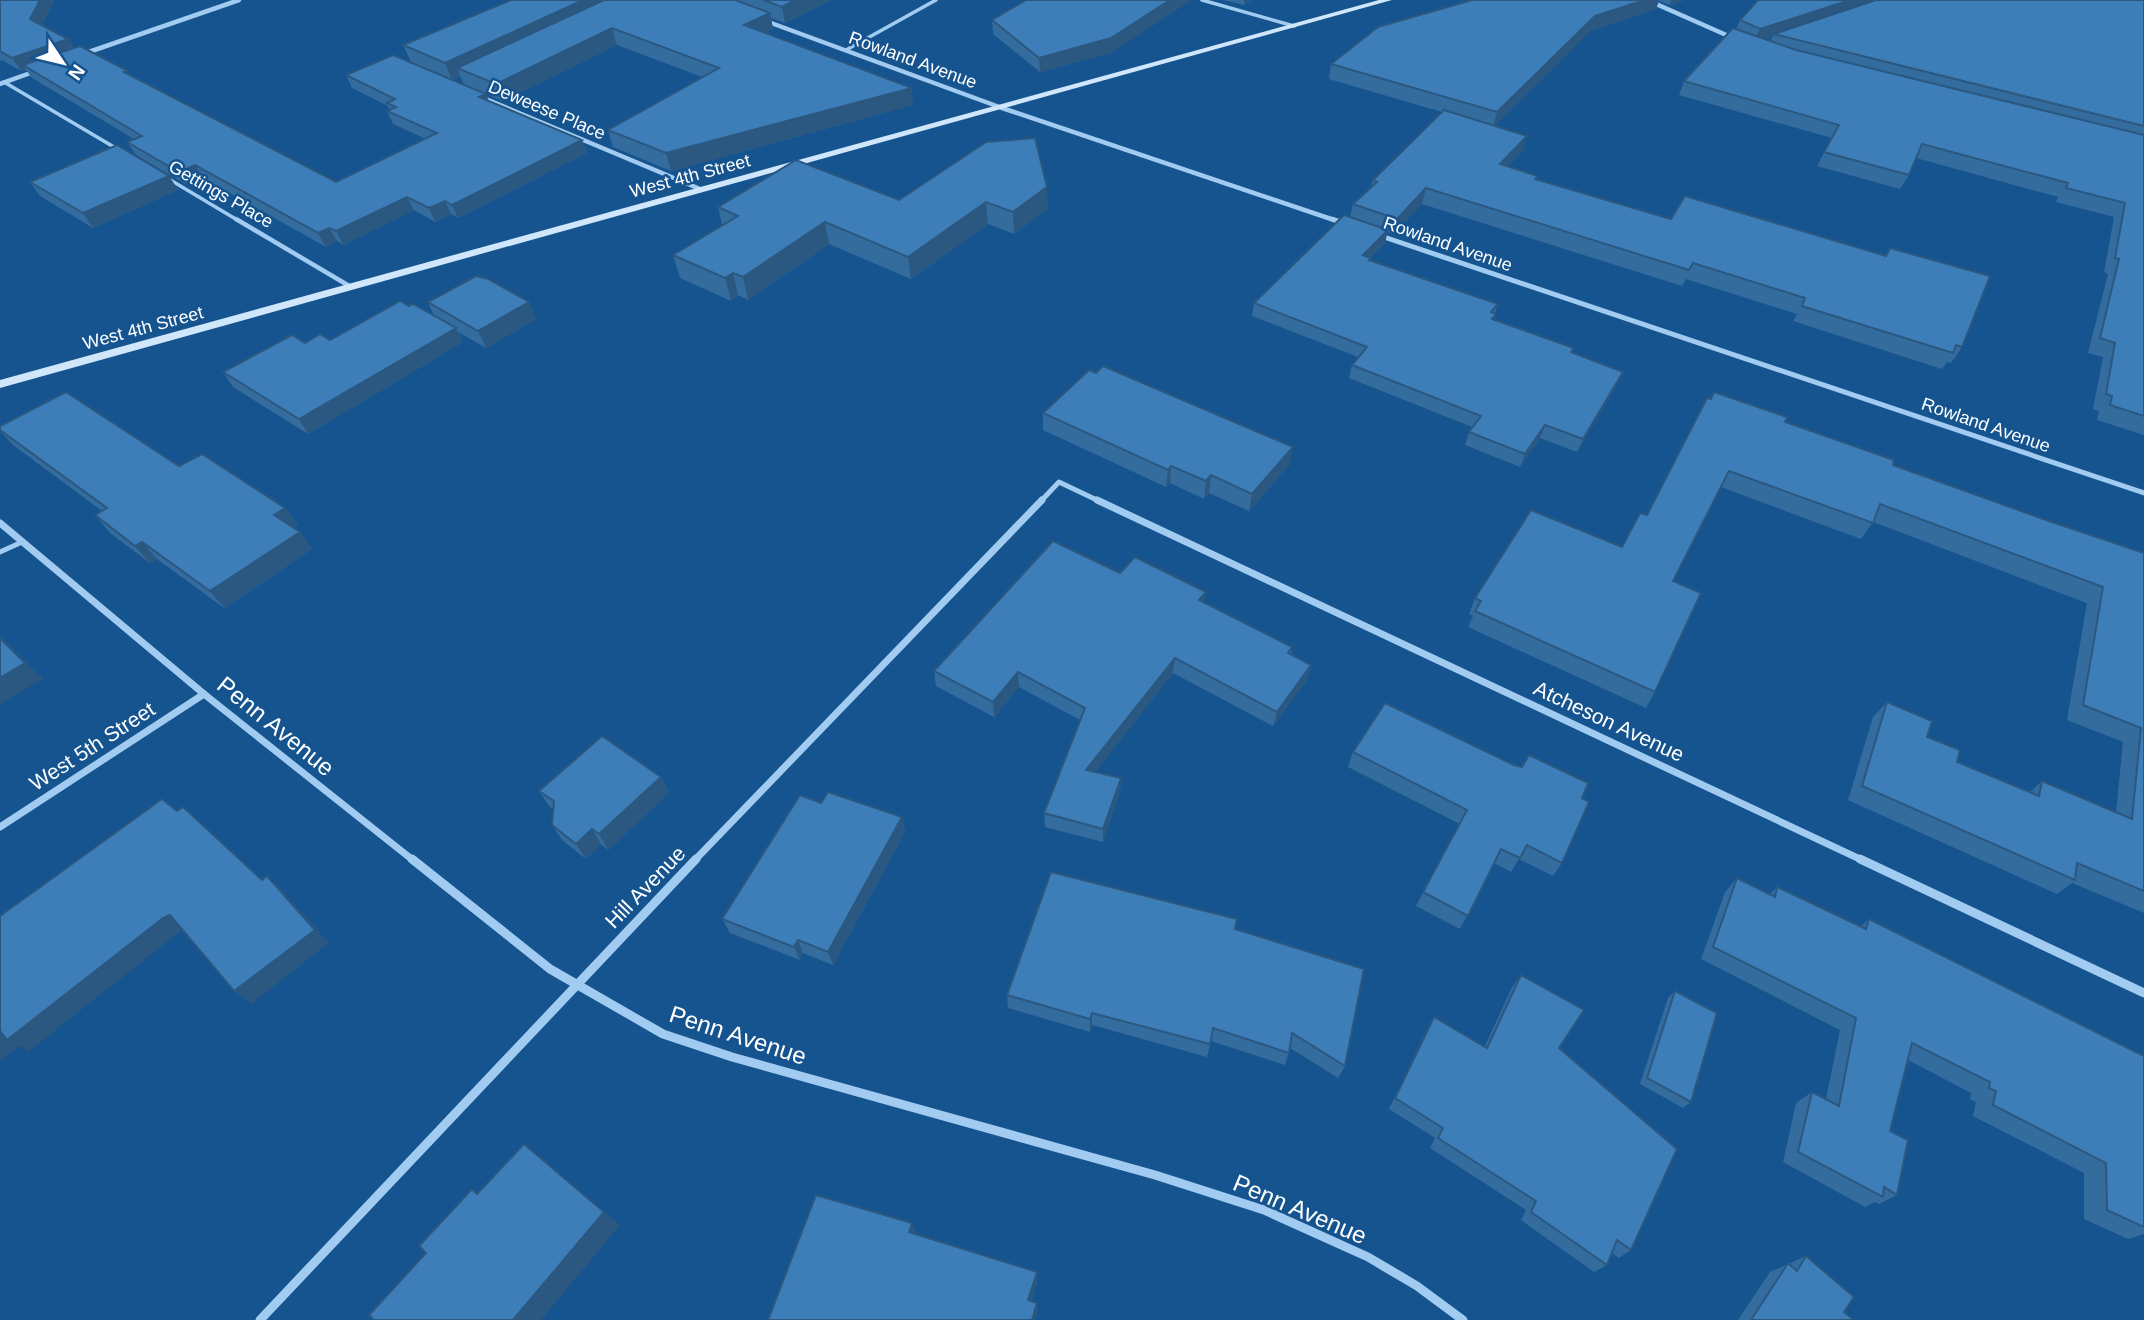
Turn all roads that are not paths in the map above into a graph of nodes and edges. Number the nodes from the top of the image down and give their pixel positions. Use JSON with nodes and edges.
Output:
{"nodes":[{"id":1,"x":239,"y":0,"type":"edge"},
{"id":2,"x":936,"y":0,"type":"edge"},
{"id":3,"x":1202,"y":0,"type":"edge"},
{"id":4,"x":1388,"y":0,"type":"edge"},
{"id":5,"x":1647,"y":0,"type":"edge"},
{"id":6,"x":757,"y":18,"type":"edge"},
{"id":7,"x":1294,"y":26,"type":"junction"},
{"id":8,"x":1741,"y":41,"type":"edge"},
{"id":9,"x":846,"y":50,"type":"junction"},
{"id":10,"x":82,"y":55,"type":"edge"},
{"id":11,"x":43,"y":68,"type":"edge"},
{"id":12,"x":2,"y":83,"type":"edge"},
{"id":13,"x":477,"y":95,"type":"edge"},
{"id":14,"x":1002,"y":108,"type":"junction"},
{"id":15,"x":124,"y":153,"type":"edge"},
{"id":16,"x":160,"y":174,"type":"edge"},
{"id":17,"x":700,"y":189,"type":"junction"},
{"id":18,"x":1357,"y":227,"type":"edge"},
{"id":19,"x":1370,"y":232,"type":"edge"},
{"id":20,"x":352,"y":287,"type":"junction"},
{"id":21,"x":0,"y":384,"type":"edge"},
{"id":22,"x":1059,"y":482,"type":"joint"},
{"id":23,"x":2144,"y":493,"type":"edge"},
{"id":24,"x":0,"y":523,"type":"edge"},
{"id":25,"x":22,"y":542,"type":"junction"},
{"id":26,"x":0,"y":552,"type":"edge"},
{"id":27,"x":204,"y":694,"type":"junction"},
{"id":28,"x":0,"y":827,"type":"edge"},
{"id":29,"x":576,"y":984,"type":"junction"},
{"id":30,"x":2144,"y":993,"type":"edge"},
{"id":31,"x":261,"y":1320,"type":"edge"},
{"id":32,"x":1463,"y":1320,"type":"edge"}],
"edges":[{"from":1,"to":10,"type":"street"},
{"from":2,"to":9,"type":"lane"},
{"from":3,"to":7,"type":"lane"},
{"from":4,"to":7,"type":"main road","name":"West 4th Street"},
{"from":5,"to":8,"type":"street"},
{"from":6,"to":9,"type":"street","name":"Rowland Avenue"},
{"from":7,"to":14,"type":"main road","name":"West 4th Street"},
{"from":9,"to":14,"type":"street","name":"Rowland Avenue"},
{"from":11,"to":12,"type":"street"},
{"from":12,"to":15,"type":"lane"},
{"from":13,"to":17,"type":"street","name":"Deweese Place"},
{"from":14,"to":17,"type":"main road","name":"West 4th Street"},
{"from":14,"to":18,"type":"street","name":"Rowland Avenue"},
{"from":16,"to":20,"type":"lane","name":"Gettings Place"},
{"from":17,"to":20,"type":"main road","name":"West 4th Street"},
{"from":19,"to":23,"type":"street","name":"Rowland Avenue"},
{"from":20,"to":21,"type":"main road","name":"West 4th Street"},
{"from":22,"to":29,"type":"street","name":"Hill Avenue"},
{"from":22,"to":30,"type":"street","name":"Atcheson Avenue"},
{"from":24,"to":25,"type":"street","name":"Penn Avenue"},
{"from":25,"to":26,"type":"lane"},
{"from":25,"to":27,"type":"street","name":"Penn Avenue"},
{"from":27,"to":28,"type":"street","name":"West 5th Street"},
{"from":27,"to":29,"type":"street","name":"Penn Avenue"},
{"from":29,"to":31,"type":"street","name":"Hill Avenue"},
{"from":29,"to":32,"type":"street","name":"Penn Avenue"}]}
